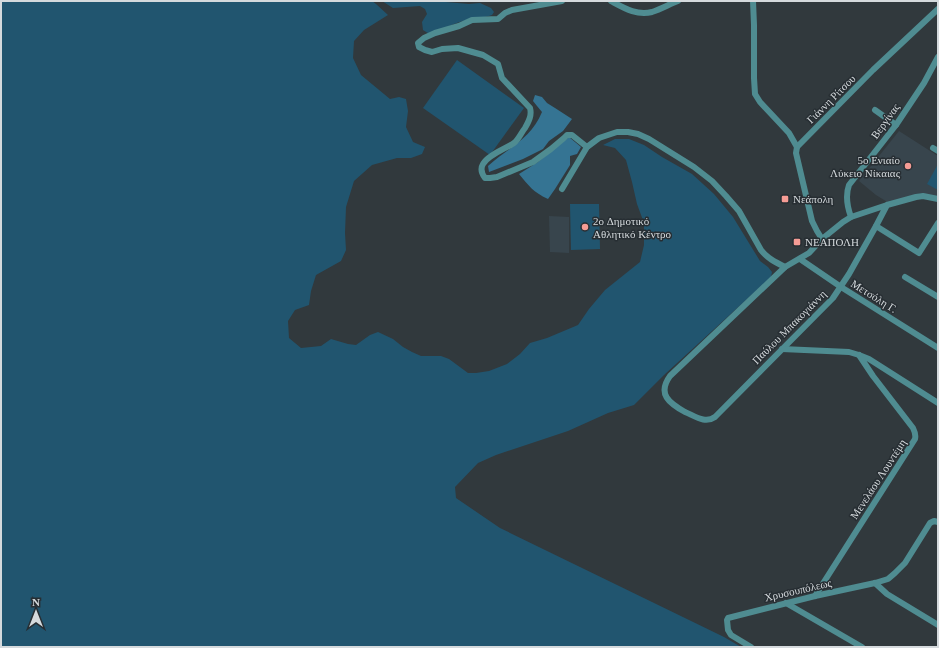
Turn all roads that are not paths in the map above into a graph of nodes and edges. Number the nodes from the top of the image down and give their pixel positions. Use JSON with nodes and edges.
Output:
{"nodes":[{"id":1,"x":562,"y":1,"type":"edge"},
{"id":2,"x":611,"y":1,"type":"edge"},
{"id":3,"x":678,"y":1,"type":"edge"},
{"id":4,"x":753,"y":1,"type":"edge"},
{"id":5,"x":938,"y":9,"type":"edge"},
{"id":6,"x":938,"y":57,"type":"edge"},
{"id":7,"x":875,"y":110,"type":"dead end"},
{"id":8,"x":896,"y":125,"type":"junction"},
{"id":9,"x":587,"y":147,"type":"junction"},
{"id":10,"x":797,"y":147,"type":"junction"},
{"id":11,"x":562,"y":189,"type":"dead end"},
{"id":12,"x":938,"y":199,"type":"edge"},
{"id":13,"x":887,"y":205,"type":"junction"},
{"id":14,"x":851,"y":217,"type":"junction"},
{"id":15,"x":938,"y":223,"type":"edge"},
{"id":16,"x":876,"y":226,"type":"junction"},
{"id":17,"x":822,"y":239,"type":"junction"},
{"id":18,"x":800,"y":259,"type":"junction"},
{"id":19,"x":785,"y":267,"type":"junction"},
{"id":20,"x":905,"y":277,"type":"dead end"},
{"id":21,"x":841,"y":287,"type":"junction"},
{"id":22,"x":938,"y":296,"type":"edge"},
{"id":23,"x":938,"y":348,"type":"edge"},
{"id":24,"x":782,"y":349,"type":"junction"},
{"id":25,"x":859,"y":355,"type":"junction"},
{"id":26,"x":938,"y":403,"type":"edge"},
{"id":27,"x":938,"y":522,"type":"edge"},
{"id":28,"x":875,"y":583,"type":"junction"},
{"id":29,"x":815,"y":596,"type":"junction"},
{"id":30,"x":786,"y":603,"type":"junction"},
{"id":31,"x":938,"y":626,"type":"edge"},
{"id":32,"x":751,"y":647,"type":"edge"},
{"id":33,"x":862,"y":647,"type":"edge"}],
"edges":[{"from":1,"to":9,"type":"street"},
{"from":2,"to":3,"type":"street"},
{"from":4,"to":10,"type":"street"},
{"from":5,"to":10,"type":"street","name":"Γιάννη Ρίτσου"},
{"from":6,"to":8,"type":"street","name":"Βεργίνας"},
{"from":7,"to":8,"type":"street"},
{"from":8,"to":14,"type":"street","name":"Βεργίνας"},
{"from":9,"to":11,"type":"street"},
{"from":9,"to":19,"type":"street"},
{"from":10,"to":17,"type":"street"},
{"from":12,"to":13,"type":"street"},
{"from":13,"to":14,"type":"street"},
{"from":13,"to":16,"type":"street","name":"Παύλου Μπακογιάννη"},
{"from":14,"to":17,"type":"street"},
{"from":15,"to":16,"type":"street"},
{"from":16,"to":21,"type":"street","name":"Παύλου Μπακογιάννη"},
{"from":17,"to":18,"type":"street"},
{"from":18,"to":19,"type":"street"},
{"from":18,"to":21,"type":"street","name":"Μετσόλη Γ."},
{"from":19,"to":24,"type":"street","name":"Παύλου Μπακογιάννη"},
{"from":20,"to":22,"type":"street"},
{"from":21,"to":23,"type":"street","name":"Μετσόλη Γ."},
{"from":21,"to":24,"type":"street","name":"Παύλου Μπακογιάννη"},
{"from":24,"to":25,"type":"street"},
{"from":25,"to":26,"type":"street"},
{"from":25,"to":29,"type":"street","name":"Μενελάου Λουντέμη"},
{"from":27,"to":28,"type":"street","name":"Χρυσουπόλεως"},
{"from":28,"to":29,"type":"street","name":"Χρυσουπόλεως"},
{"from":28,"to":31,"type":"street"},
{"from":29,"to":30,"type":"street","name":"Χρυσουπόλεως"},
{"from":30,"to":32,"type":"street","name":"Χρυσουπόλεως"},
{"from":30,"to":33,"type":"street"}]}
